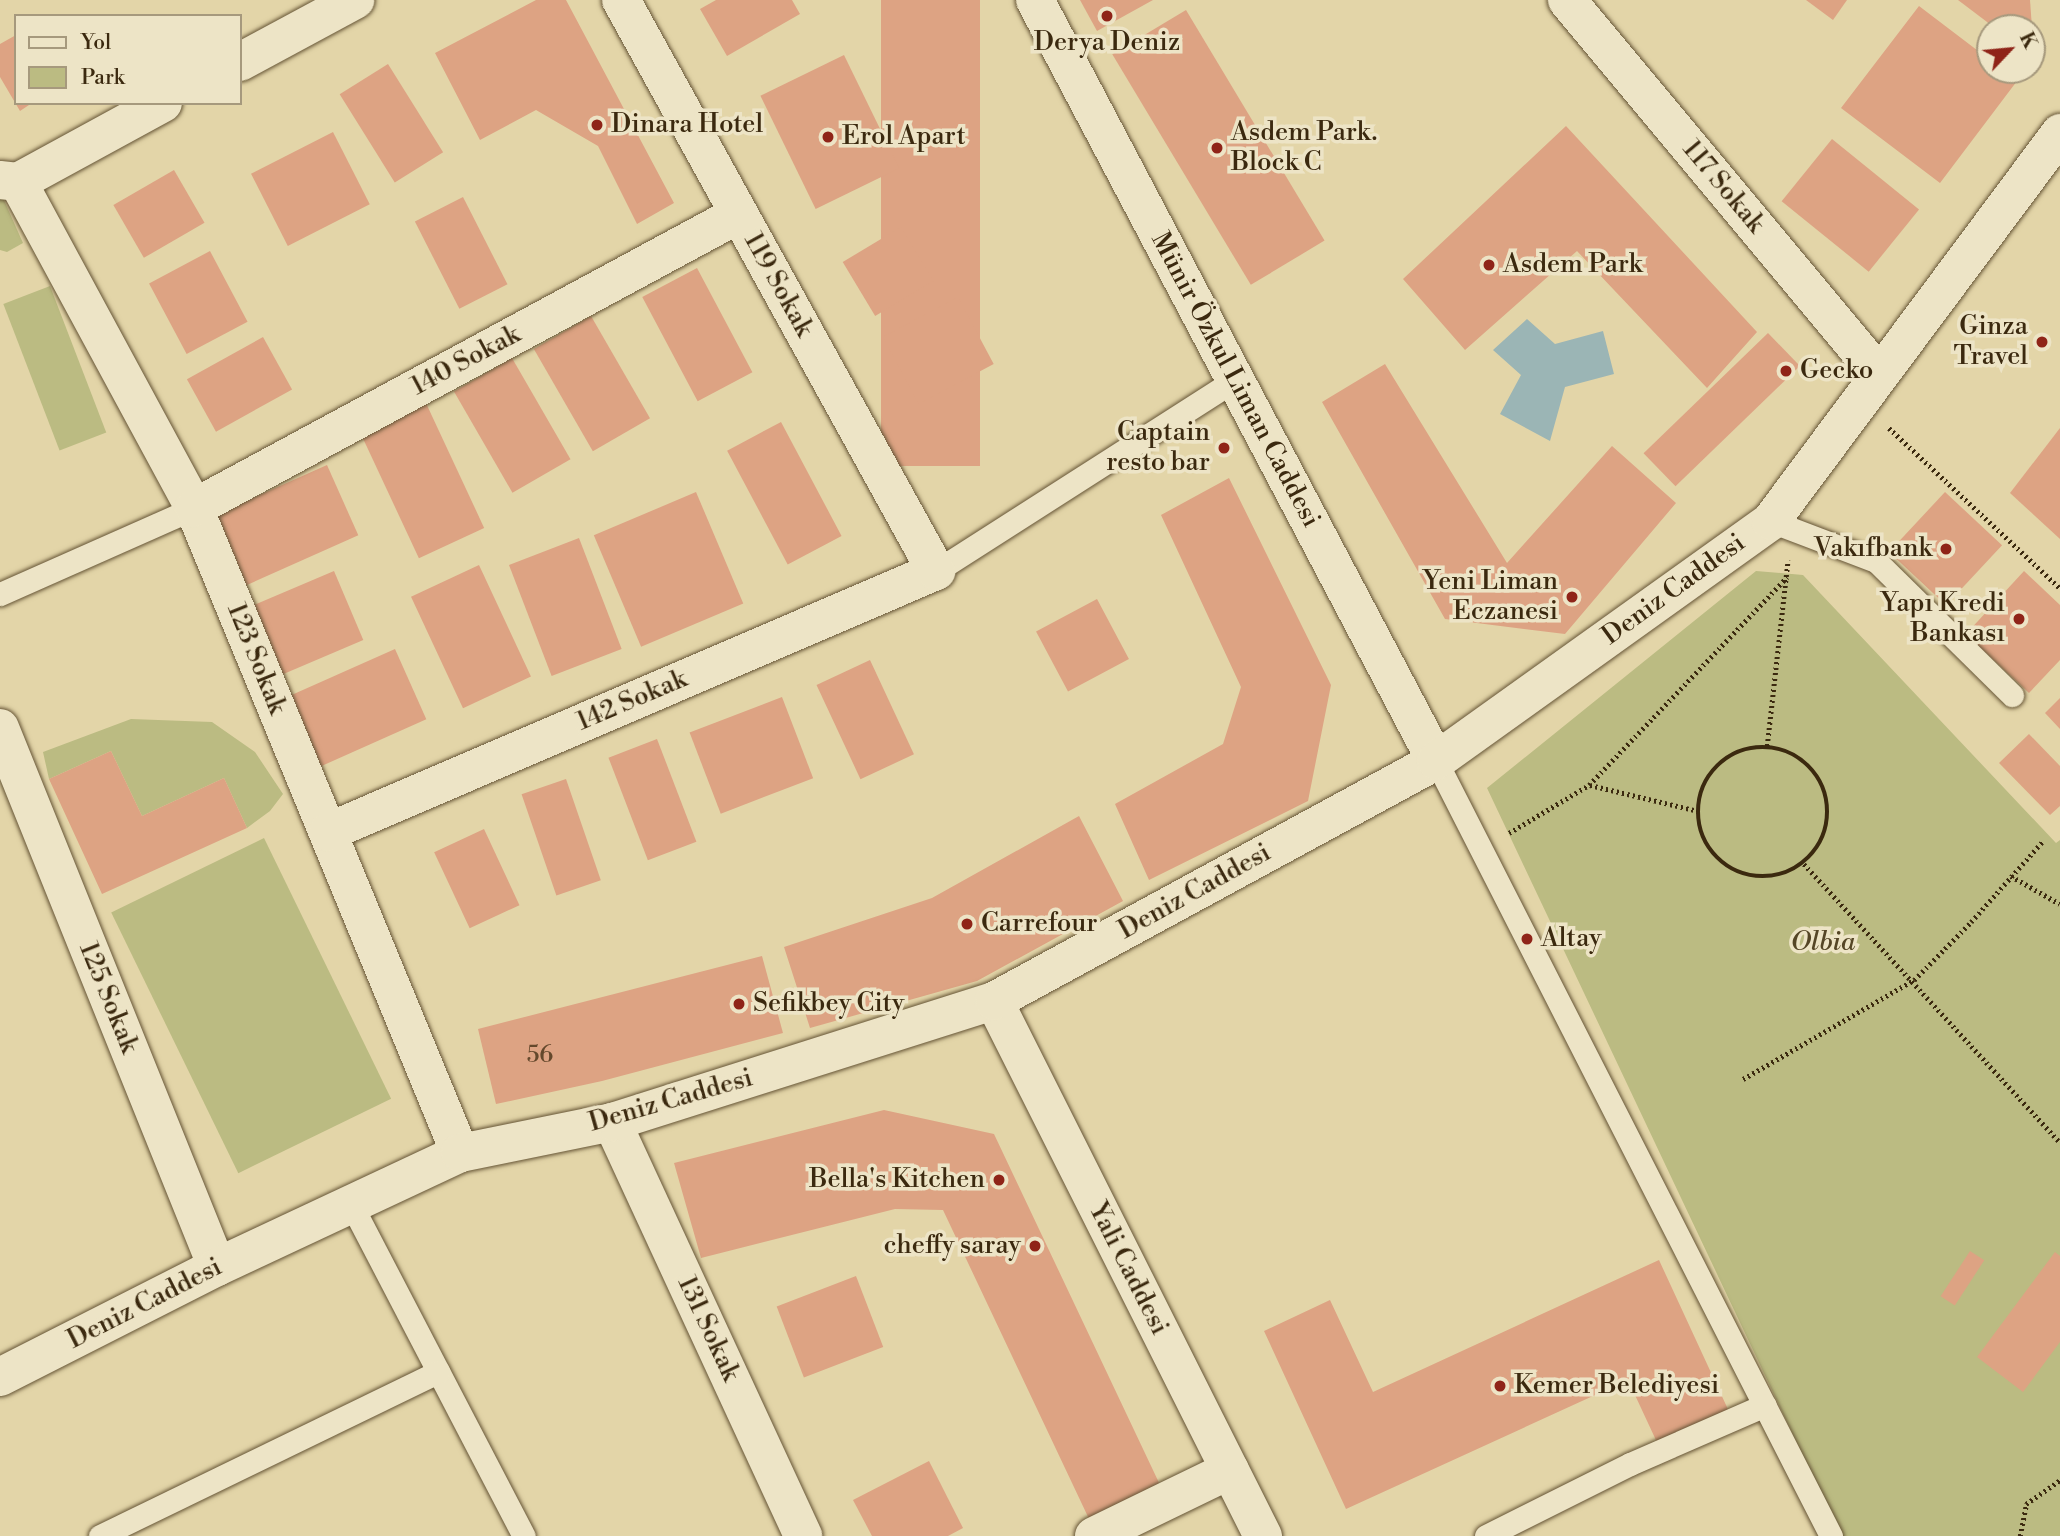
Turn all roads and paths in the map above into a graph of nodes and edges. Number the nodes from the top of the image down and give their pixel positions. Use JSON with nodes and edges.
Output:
{"nodes":[{"id":1,"x":355,"y":0,"type":"edge"},
{"id":2,"x":621,"y":0,"type":"edge"},
{"id":3,"x":1035,"y":0,"type":"edge"},
{"id":4,"x":1567,"y":0,"type":"edge"},
{"id":5,"x":242,"y":61,"type":"edge"},
{"id":6,"x":159,"y":105,"type":"edge"},
{"id":7,"x":2060,"y":133,"type":"edge"},
{"id":8,"x":9,"y":181,"type":"edge"},
{"id":9,"x":739,"y":214,"type":"junction"},
{"id":10,"x":1235,"y":380,"type":"junction"},
{"id":11,"x":1870,"y":388,"type":"junction"},
{"id":12,"x":194,"y":508,"type":"junction"},
{"id":13,"x":1780,"y":524,"type":"junction"},
{"id":14,"x":936,"y":571,"type":"junction"},
{"id":15,"x":1787,"y":577,"type":"junction"},
{"id":16,"x":2060,"y":588,"type":"edge"},
{"id":17,"x":0,"y":594,"type":"edge"},
{"id":18,"x":2012,"y":695,"type":"dead end"},
{"id":19,"x":0,"y":728,"type":"edge"},
{"id":20,"x":1767,"y":746,"type":"junction"},
{"id":21,"x":1436,"y":761,"type":"junction"},
{"id":22,"x":1589,"y":785,"type":"junction"},
{"id":23,"x":1698,"y":811,"type":"junction"},
{"id":24,"x":328,"y":832,"type":"junction"},
{"id":25,"x":2042,"y":842,"type":"dead end"},
{"id":26,"x":1481,"y":849,"type":"junction"},
{"id":27,"x":1804,"y":864,"type":"junction"},
{"id":28,"x":2011,"y":876,"type":"junction"},
{"id":29,"x":2060,"y":904,"type":"edge"},
{"id":30,"x":1914,"y":980,"type":"junction"},
{"id":31,"x":994,"y":1001,"type":"junction"},
{"id":32,"x":1743,"y":1079,"type":"dead end"},
{"id":33,"x":612,"y":1122,"type":"junction"},
{"id":34,"x":2060,"y":1142,"type":"edge"},
{"id":35,"x":460,"y":1153,"type":"junction"},
{"id":36,"x":351,"y":1204,"type":"junction"},
{"id":37,"x":217,"y":1267,"type":"junction"},
{"id":38,"x":438,"y":1372,"type":"junction"},
{"id":39,"x":0,"y":1377,"type":"edge"},
{"id":40,"x":1765,"y":1405,"type":"junction"},
{"id":41,"x":1230,"y":1470,"type":"junction"},
{"id":42,"x":2060,"y":1480,"type":"edge"},
{"id":43,"x":100,"y":1536,"type":"edge"},
{"id":44,"x":524,"y":1536,"type":"edge"},
{"id":45,"x":803,"y":1536,"type":"edge"},
{"id":46,"x":1094,"y":1536,"type":"edge"},
{"id":47,"x":1262,"y":1536,"type":"edge"},
{"id":48,"x":1486,"y":1536,"type":"edge"},
{"id":49,"x":1832,"y":1536,"type":"edge"},
{"id":50,"x":2020,"y":1536,"type":"edge"}],
"edges":[{"from":1,"to":5,"type":"street"},
{"from":2,"to":9,"type":"street","name":"119 Sokak"},
{"from":3,"to":10,"type":"street","name":"Münir Özkul Liman Caddesi"},
{"from":4,"to":11,"type":"street","name":"117 Sokak"},
{"from":6,"to":8,"type":"street"},
{"from":7,"to":11,"type":"street","name":"Deniz Caddesi"},
{"from":8,"to":12,"type":"street","name":"123 Sokak"},
{"from":9,"to":12,"type":"street","name":"140 Sokak"},
{"from":9,"to":14,"type":"street","name":"119 Sokak"},
{"from":10,"to":14,"type":"lane"},
{"from":10,"to":21,"type":"street","name":"Münir Özkul Liman Caddesi"},
{"from":11,"to":13,"type":"street","name":"Deniz Caddesi"},
{"from":11,"to":16,"type":"path"},
{"from":12,"to":17,"type":"lane"},
{"from":12,"to":24,"type":"street","name":"123 Sokak"},
{"from":13,"to":15,"type":"path"},
{"from":13,"to":18,"type":"lane"},
{"from":13,"to":21,"type":"street","name":"Deniz Caddesi"},
{"from":14,"to":24,"type":"street","name":"142 Sokak"},
{"from":15,"to":20,"type":"path"},
{"from":15,"to":22,"type":"path"},
{"from":19,"to":37,"type":"street","name":"125 Sokak"},
{"from":20,"to":23,"type":"path"},
{"from":20,"to":27,"type":"path"},
{"from":21,"to":26,"type":"lane"},
{"from":21,"to":31,"type":"street","name":"Deniz Caddesi"},
{"from":22,"to":23,"type":"path"},
{"from":22,"to":26,"type":"path"},
{"from":23,"to":27,"type":"path"},
{"from":24,"to":35,"type":"street","name":"123 Sokak"},
{"from":25,"to":28,"type":"path"},
{"from":26,"to":40,"type":"lane"},
{"from":27,"to":30,"type":"path"},
{"from":28,"to":29,"type":"path"},
{"from":28,"to":30,"type":"path"},
{"from":30,"to":32,"type":"path"},
{"from":30,"to":34,"type":"path"},
{"from":31,"to":33,"type":"street","name":"Deniz Caddesi"},
{"from":31,"to":41,"type":"street","name":"Yali Caddesi"},
{"from":33,"to":35,"type":"street","name":"Deniz Caddesi"},
{"from":33,"to":45,"type":"street","name":"131 Sokak"},
{"from":35,"to":36,"type":"street","name":"Deniz Caddesi"},
{"from":36,"to":37,"type":"street","name":"Deniz Caddesi"},
{"from":36,"to":38,"type":"lane"},
{"from":37,"to":39,"type":"street","name":"Deniz Caddesi"},
{"from":38,"to":43,"type":"lane"},
{"from":38,"to":44,"type":"lane"},
{"from":40,"to":48,"type":"lane"},
{"from":40,"to":49,"type":"lane"},
{"from":41,"to":46,"type":"street"},
{"from":41,"to":47,"type":"street","name":"Yali Caddesi"},
{"from":42,"to":50,"type":"path"}]}
